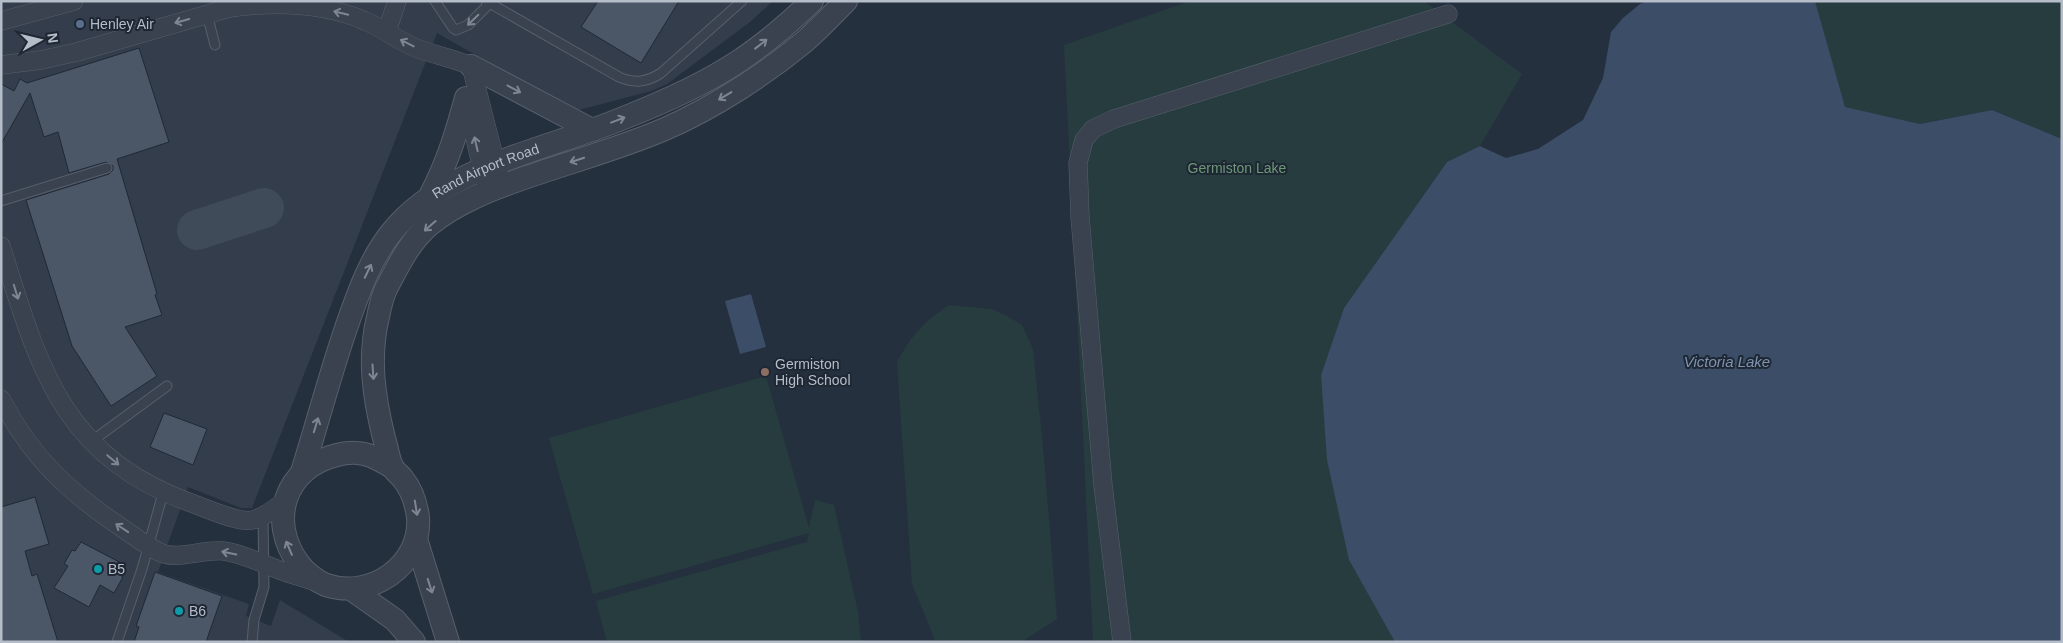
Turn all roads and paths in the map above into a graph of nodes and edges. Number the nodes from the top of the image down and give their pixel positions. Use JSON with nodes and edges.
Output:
{"nodes":[{"id":1,"x":74,"y":1,"type":"edge"},
{"id":2,"x":398,"y":1,"type":"edge"},
{"id":3,"x":435,"y":1,"type":"edge"},
{"id":4,"x":742,"y":1,"type":"edge"},
{"id":5,"x":812,"y":1,"type":"edge"},
{"id":6,"x":846,"y":1,"type":"edge"},
{"id":7,"x":488,"y":2,"type":"edge"},
{"id":8,"x":207,"y":14,"type":"junction"},
{"id":9,"x":1448,"y":14,"type":"dead end"},
{"id":10,"x":1,"y":21,"type":"edge"},
{"id":11,"x":387,"y":31,"type":"junction"},
{"id":12,"x":215,"y":45,"type":"dead end"},
{"id":13,"x":464,"y":63,"type":"junction"},
{"id":14,"x":1,"y":65,"type":"edge"},
{"id":15,"x":466,"y":98,"type":"junction"},
{"id":16,"x":592,"y":130,"type":"junction"},
{"id":17,"x":489,"y":167,"type":"junction"},
{"id":18,"x":106,"y":168,"type":"dead end"},
{"id":19,"x":495,"y":189,"type":"junction"},
{"id":20,"x":431,"y":194,"type":"junction"},
{"id":21,"x":1,"y":201,"type":"edge"},
{"id":22,"x":1,"y":246,"type":"edge"},
{"id":23,"x":167,"y":386,"type":"dead end"},
{"id":24,"x":1,"y":399,"type":"edge"},
{"id":25,"x":92,"y":441,"type":"junction"},
{"id":26,"x":392,"y":467,"type":"junction"},
{"id":27,"x":302,"y":472,"type":"junction"},
{"id":28,"x":164,"y":492,"type":"junction"},
{"id":29,"x":285,"y":501,"type":"junction"},
{"id":30,"x":263,"y":516,"type":"junction"},
{"id":31,"x":416,"y":539,"type":"junction"},
{"id":32,"x":148,"y":546,"type":"junction"},
{"id":33,"x":265,"y":564,"type":"junction"},
{"id":34,"x":325,"y":584,"type":"junction"},
{"id":35,"x":351,"y":589,"type":"junction"},
{"id":36,"x":117,"y":642,"type":"edge"},
{"id":37,"x":252,"y":642,"type":"edge"},
{"id":38,"x":414,"y":642,"type":"edge"},
{"id":39,"x":448,"y":642,"type":"edge"},
{"id":40,"x":1122,"y":642,"type":"edge"}],
"edges":[{"from":1,"to":10,"type":"street"},
{"from":2,"to":11,"type":"street"},
{"from":7,"to":3,"type":"lane","one_way":true},
{"from":4,"to":7,"type":"lane"},
{"from":16,"to":5,"type":"street","name":"Rand Airport Road","one_way":true},
{"from":6,"to":19,"type":"street","name":"Rand Airport Road","one_way":true},
{"from":11,"to":8,"type":"street","one_way":true},
{"from":8,"to":12,"type":"lane"},
{"from":8,"to":14,"type":"street","one_way":true},
{"from":9,"to":40,"type":"street"},
{"from":13,"to":11,"type":"street","one_way":true},
{"from":13,"to":15,"type":"street"},
{"from":13,"to":16,"type":"street","one_way":true},
{"from":13,"to":17,"type":"street"},
{"from":17,"to":15,"type":"street","one_way":true},
{"from":15,"to":20,"type":"street"},
{"from":16,"to":17,"type":"street","name":"Rand Airport Road"},
{"from":17,"to":19,"type":"street"},
{"from":17,"to":20,"type":"street","name":"Rand Airport Road"},
{"from":18,"to":21,"type":"lane"},
{"from":19,"to":26,"type":"street","name":"Rand Airport Road","one_way":true},
{"from":27,"to":20,"type":"street","name":"Rand Airport Road","one_way":true},
{"from":22,"to":25,"type":"street","one_way":true},
{"from":23,"to":25,"type":"lane"},
{"from":32,"to":24,"type":"street","one_way":true},
{"from":25,"to":28,"type":"street","one_way":true},
{"from":26,"to":27,"type":"street","name":"Rand Airport Road"},
{"from":26,"to":31,"type":"street","name":"Rand Airport Road","one_way":true},
{"from":27,"to":29,"type":"street","name":"Rand Airport Road"},
{"from":28,"to":30,"type":"street"},
{"from":28,"to":32,"type":"lane"},
{"from":29,"to":30,"type":"street"},
{"from":34,"to":29,"type":"street","name":"Rand Airport Road","one_way":true},
{"from":30,"to":33,"type":"lane"},
{"from":31,"to":35,"type":"street","name":"Rand Airport Road"},
{"from":31,"to":39,"type":"street","name":"Rand Airport Road","one_way":true},
{"from":33,"to":32,"type":"street","one_way":true},
{"from":32,"to":36,"type":"lane"},
{"from":33,"to":34,"type":"street"},
{"from":33,"to":37,"type":"lane"},
{"from":34,"to":35,"type":"street","name":"Rand Airport Road"},
{"from":35,"to":38,"type":"street","name":"Rand Airport Road"}]}
